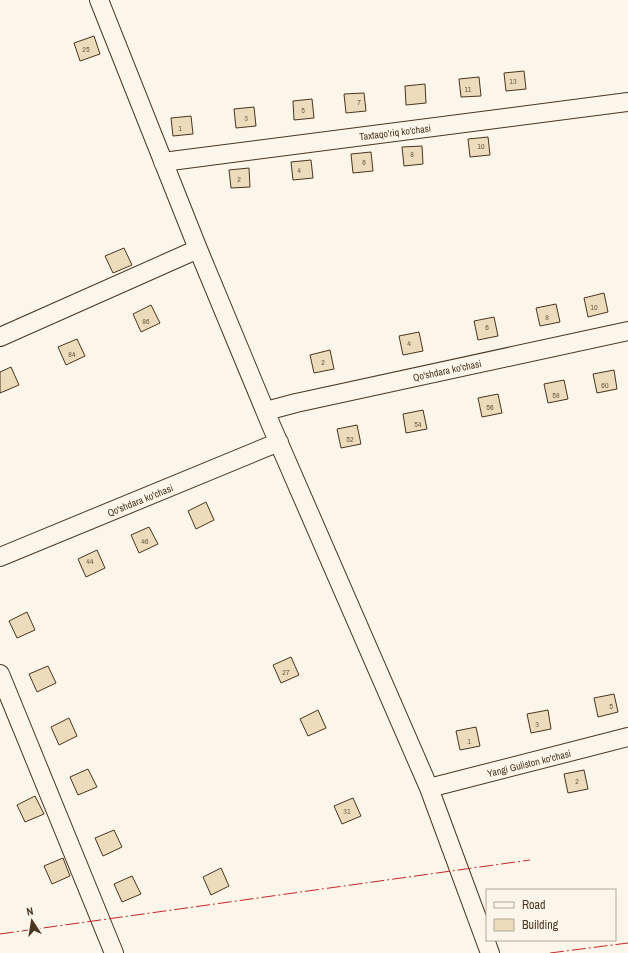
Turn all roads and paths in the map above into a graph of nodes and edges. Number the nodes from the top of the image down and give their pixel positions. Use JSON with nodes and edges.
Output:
{"nodes":[{"id":1,"x":98,"y":0,"type":"edge"},
{"id":2,"x":628,"y":102,"type":"edge"},
{"id":3,"x":163,"y":162,"type":"junction"},
{"id":4,"x":198,"y":250,"type":"junction"},
{"id":5,"x":628,"y":331,"type":"edge"},
{"id":6,"x":0,"y":337,"type":"edge"},
{"id":7,"x":266,"y":411,"type":"junction"},
{"id":8,"x":279,"y":442,"type":"junction"},
{"id":9,"x":0,"y":557,"type":"edge"},
{"id":10,"x":0,"y":674,"type":"edge"},
{"id":11,"x":628,"y":737,"type":"edge"},
{"id":12,"x":429,"y":788,"type":"junction"},
{"id":13,"x":114,"y":953,"type":"edge"},
{"id":14,"x":490,"y":953,"type":"edge"}],
"edges":[{"from":1,"to":3,"type":"street"},
{"from":2,"to":3,"type":"street","name":"Taxtaqo'riq ko'chasi"},
{"from":3,"to":4,"type":"street"},
{"from":4,"to":6,"type":"street"},
{"from":4,"to":7,"type":"street"},
{"from":5,"to":7,"type":"street","name":"Qo'shdara ko'chasi"},
{"from":7,"to":8,"type":"street"},
{"from":8,"to":9,"type":"street","name":"Qo'shdara ko'chasi"},
{"from":8,"to":12,"type":"street"},
{"from":10,"to":13,"type":"street"},
{"from":11,"to":12,"type":"street","name":"Yangi Guliston ko'chasi"},
{"from":12,"to":14,"type":"street"}]}
